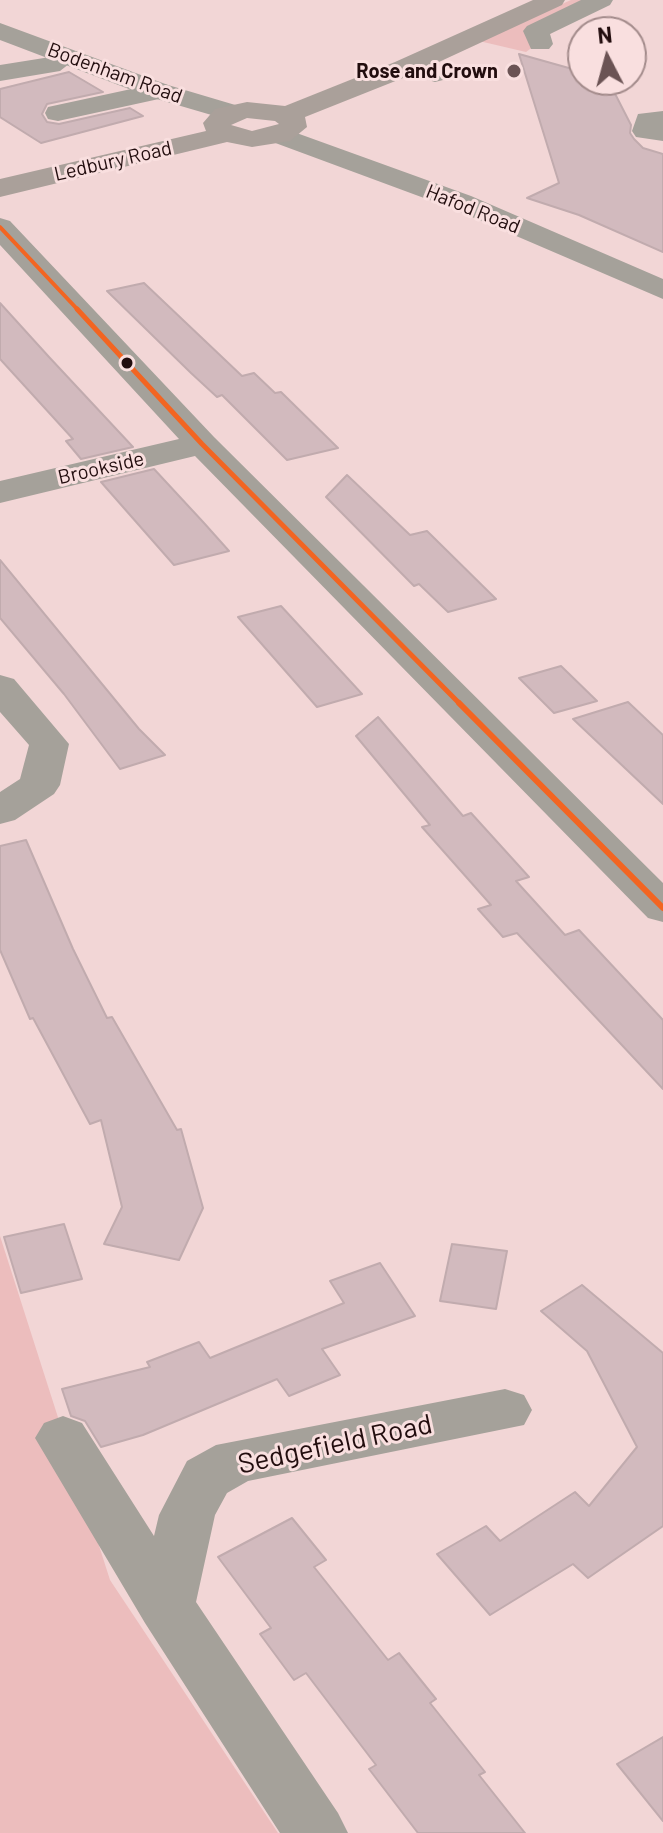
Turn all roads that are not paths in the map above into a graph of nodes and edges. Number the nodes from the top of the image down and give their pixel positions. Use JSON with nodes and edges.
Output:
{"nodes":[{"id":1,"x":553,"y":0,"type":"edge"},
{"id":2,"x":601,"y":0,"type":"edge"},
{"id":3,"x":0,"y":31,"type":"edge"},
{"id":4,"x":540,"y":44,"type":"dead end"},
{"id":5,"x":66,"y":56,"type":"junction"},
{"id":6,"x":404,"y":68,"type":"junction"},
{"id":7,"x":0,"y":73,"type":"edge"},
{"id":8,"x":440,"y":79,"type":"dead end"},
{"id":9,"x":159,"y":91,"type":"junction"},
{"id":10,"x":58,"y":113,"type":"dead end"},
{"id":11,"x":663,"y":119,"type":"edge"},
{"id":12,"x":230,"y":123,"type":"junction"},
{"id":13,"x":283,"y":125,"type":"junction"},
{"id":14,"x":663,"y":133,"type":"edge"},
{"id":15,"x":0,"y":188,"type":"edge"},
{"id":16,"x":0,"y":227,"type":"edge"},
{"id":17,"x":663,"y":290,"type":"edge"},
{"id":18,"x":202,"y":444,"type":"junction"},
{"id":19,"x":0,"y":492,"type":"edge"},
{"id":20,"x":0,"y":687,"type":"edge"},
{"id":21,"x":0,"y":811,"type":"edge"},
{"id":22,"x":663,"y":908,"type":"edge"},
{"id":23,"x":505,"y":1410,"type":"dead end"},
{"id":24,"x":63,"y":1438,"type":"dead end"},
{"id":25,"x":166,"y":1606,"type":"junction"},
{"id":26,"x":316,"y":1833,"type":"edge"}],
"edges":[{"from":1,"to":6,"type":"highway"},
{"from":2,"to":4,"type":"street"},
{"from":3,"to":5,"type":"street","name":"Bodenham Road"},
{"from":5,"to":7,"type":"street"},
{"from":5,"to":9,"type":"street","name":"Bodenham Road"},
{"from":6,"to":8,"type":"lane"},
{"from":6,"to":13,"type":"highway"},
{"from":9,"to":10,"type":"street"},
{"from":9,"to":12,"type":"street","name":"Bodenham Road"},
{"from":11,"to":14,"type":"street"},
{"from":12,"to":13,"type":"highway","name":"Ledbury Road"},
{"from":12,"to":15,"type":"highway","name":"Ledbury Road"},
{"from":13,"to":17,"type":"street","name":"Hafod Road"},
{"from":16,"to":18,"type":"street"},
{"from":18,"to":19,"type":"street","name":"Brookside"},
{"from":18,"to":22,"type":"street"},
{"from":20,"to":21,"type":"street"},
{"from":23,"to":25,"type":"street","name":"Sedgefield Road"},
{"from":24,"to":25,"type":"street"},
{"from":25,"to":26,"type":"street"}]}
